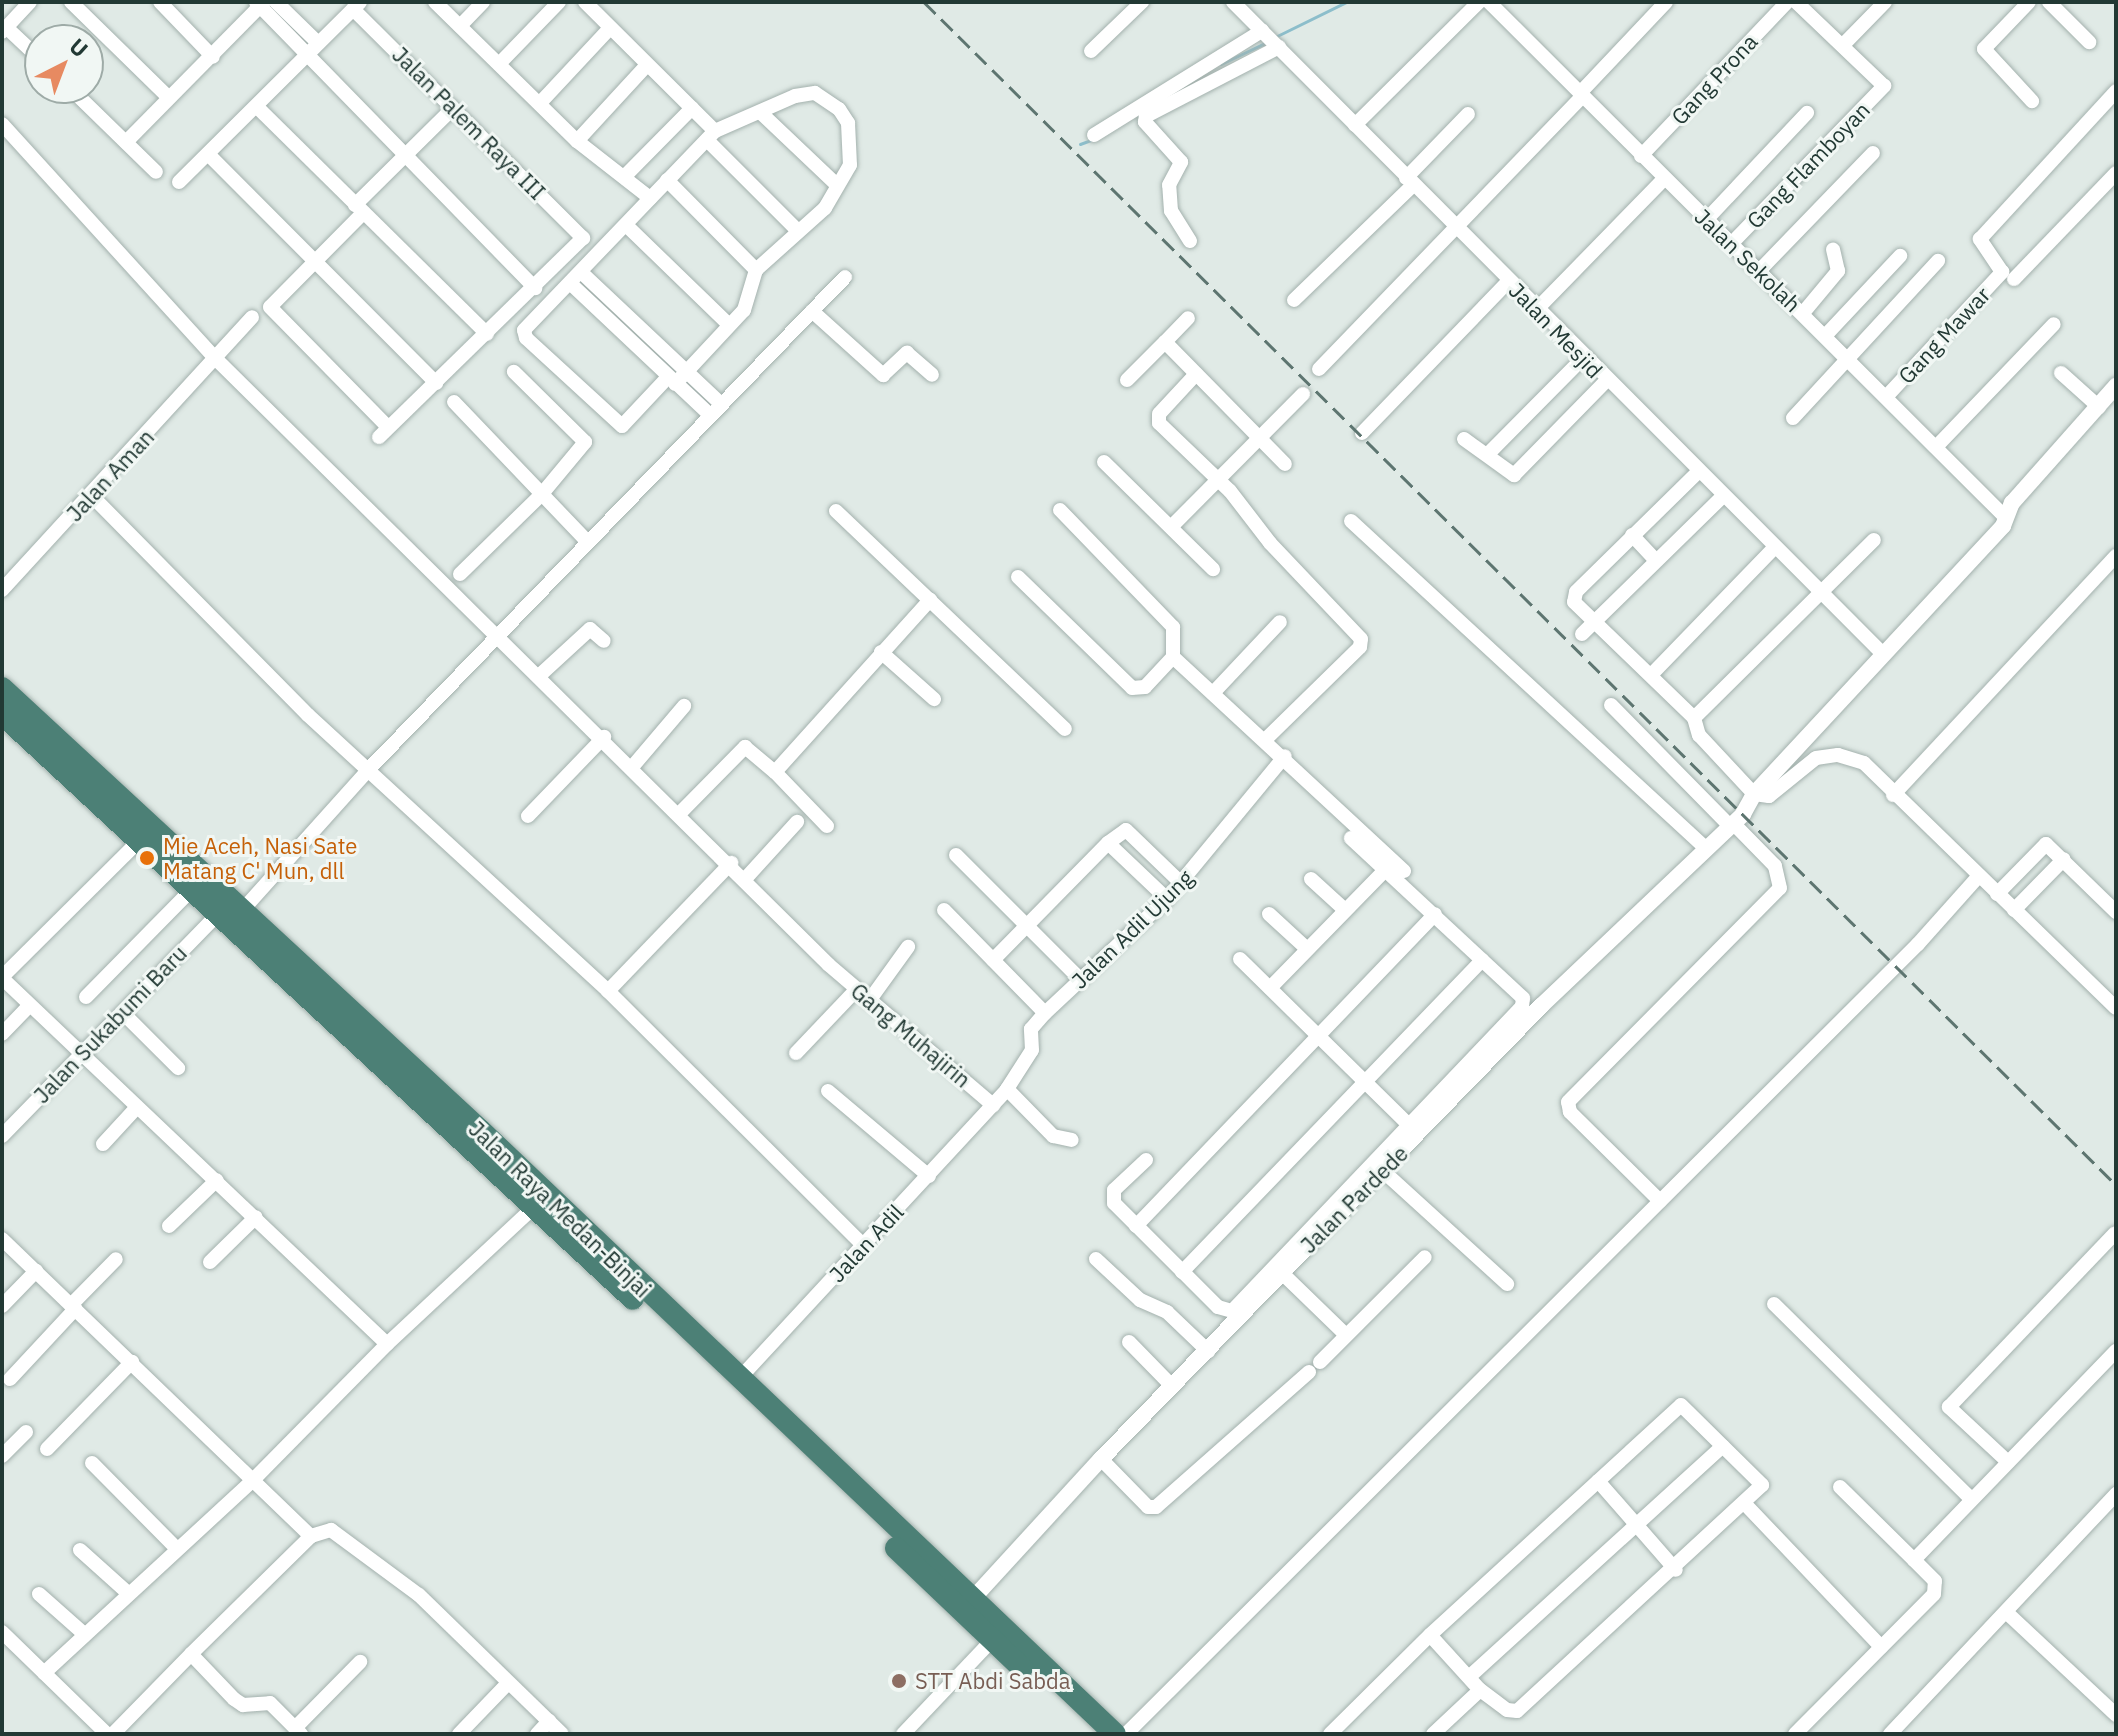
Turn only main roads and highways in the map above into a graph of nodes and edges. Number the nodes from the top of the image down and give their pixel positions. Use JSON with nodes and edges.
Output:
{"nodes":[{"id":1,"x":2,"y":688,"type":"edge"},
{"id":2,"x":2,"y":714,"type":"edge"},
{"id":3,"x":231,"y":916,"type":"junction"},
{"id":4,"x":540,"y":1200,"type":"junction"},
{"id":5,"x":967,"y":1606,"type":"junction"},
{"id":6,"x":998,"y":1635,"type":"junction"},
{"id":7,"x":1093,"y":1734,"type":"edge"},
{"id":8,"x":1115,"y":1734,"type":"edge"}],
"edges":[{"from":1,"to":3,"type":"highway","name":"Jalan Raya Medan-Binjai"},
{"from":2,"to":3,"type":"highway","name":"Jalan Raya Medan-Binjai"},
{"from":3,"to":4,"type":"highway","name":"Jalan Raya Medan-Binjai"},
{"from":4,"to":5,"type":"highway","name":"Jalan Raya Medan-Binjai"},
{"from":4,"to":5,"type":"highway","name":"Jalan Raya Medan-Binjai"},
{"from":5,"to":6,"type":"highway","name":"Jalan Raya Medan-Binjai"},
{"from":6,"to":7,"type":"highway","name":"Jalan Raya Medan-Binjai"},
{"from":6,"to":8,"type":"highway","name":"Jalan Raya Medan-Binjai"}]}
